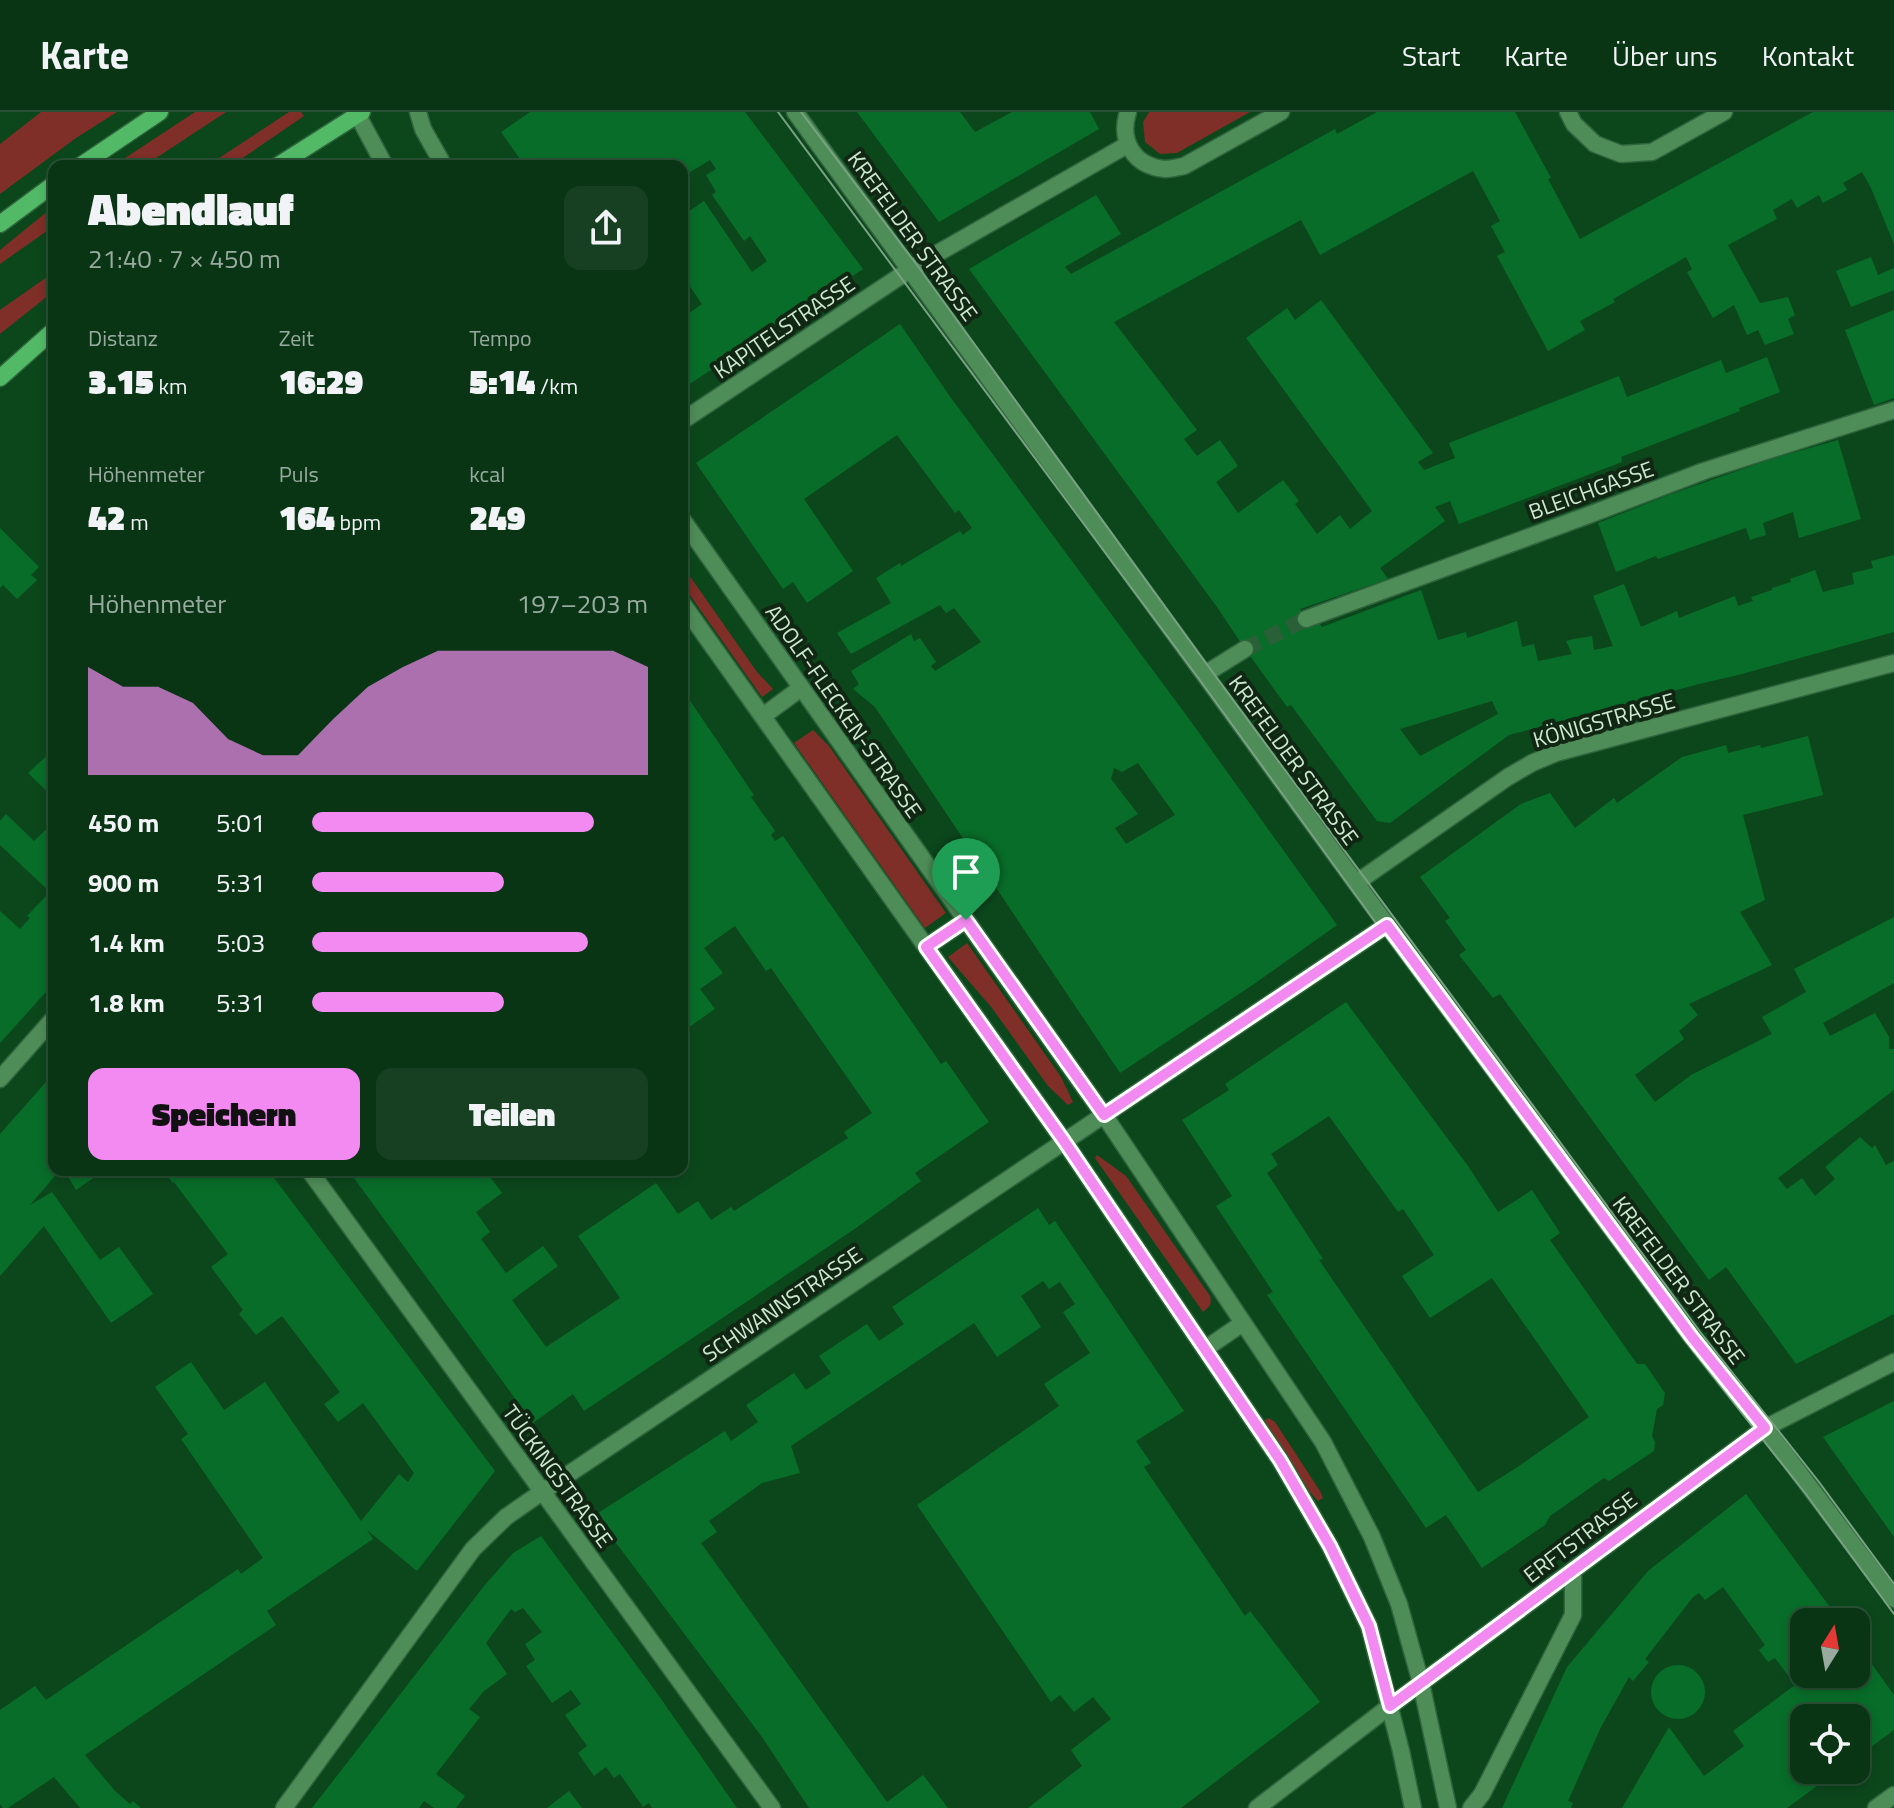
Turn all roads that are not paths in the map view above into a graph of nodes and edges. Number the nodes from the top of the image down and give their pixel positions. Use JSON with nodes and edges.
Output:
{"nodes":[{"id":1,"x":160,"y":112,"type":"edge"},
{"id":2,"x":418,"y":112,"type":"edge"},
{"id":3,"x":795,"y":112,"type":"edge"},
{"id":4,"x":1128,"y":112,"type":"edge"},
{"id":5,"x":1281,"y":112,"type":"edge"},
{"id":6,"x":1568,"y":112,"type":"edge"},
{"id":7,"x":1724,"y":112,"type":"edge"},
{"id":8,"x":358,"y":113,"type":"edge"},
{"id":9,"x":1127,"y":145,"type":"junction"},
{"id":10,"x":89,"y":160,"type":"edge"},
{"id":11,"x":286,"y":160,"type":"edge"},
{"id":12,"x":382,"y":160,"type":"edge"},
{"id":13,"x":441,"y":160,"type":"edge"},
{"id":14,"x":48,"y":188,"type":"edge"},
{"id":15,"x":0,"y":224,"type":"edge"},
{"id":16,"x":910,"y":270,"type":"junction"},
{"id":17,"x":48,"y":335,"type":"edge"},
{"id":18,"x":0,"y":378,"type":"edge"},
{"id":19,"x":1894,"y":410,"type":"edge"},
{"id":20,"x":688,"y":417,"type":"edge"},
{"id":21,"x":688,"y":528,"type":"edge"},
{"id":22,"x":688,"y":611,"type":"edge"},
{"id":23,"x":1306,"y":619,"type":"tunnel mouth"},
{"id":24,"x":1245,"y":649,"type":"tunnel mouth"},
{"id":25,"x":1894,"y":663,"type":"edge"},
{"id":26,"x":1205,"y":674,"type":"junction"},
{"id":27,"x":801,"y":688,"type":"junction"},
{"id":28,"x":763,"y":716,"type":"junction"},
{"id":29,"x":1356,"y":883,"type":"junction"},
{"id":30,"x":966,"y":920,"type":"junction"},
{"id":31,"x":1387,"y":925,"type":"junction"},
{"id":32,"x":926,"y":947,"type":"junction"},
{"id":33,"x":48,"y":1025,"type":"edge"},
{"id":34,"x":0,"y":1079,"type":"edge"},
{"id":35,"x":1104,"y":1115,"type":"junction"},
{"id":36,"x":1064,"y":1141,"type":"junction"},
{"id":37,"x":313,"y":1176,"type":"edge"},
{"id":38,"x":1243,"y":1323,"type":"junction"},
{"id":39,"x":1205,"y":1349,"type":"junction"},
{"id":40,"x":1894,"y":1362,"type":"edge"},
{"id":41,"x":1765,"y":1428,"type":"junction"},
{"id":42,"x":542,"y":1492,"type":"junction"},
{"id":43,"x":1573,"y":1570,"type":"junction"},
{"id":44,"x":1894,"y":1599,"type":"edge"},
{"id":45,"x":1421,"y":1683,"type":"junction"},
{"id":46,"x":1390,"y":1706,"type":"junction"},
{"id":47,"x":1894,"y":1795,"type":"edge"},
{"id":48,"x":284,"y":1808,"type":"edge"},
{"id":49,"x":772,"y":1808,"type":"edge"},
{"id":50,"x":1257,"y":1808,"type":"edge"},
{"id":51,"x":1413,"y":1808,"type":"edge"},
{"id":52,"x":1448,"y":1808,"type":"edge"},
{"id":53,"x":1471,"y":1808,"type":"edge"},
{"id":54,"x":1876,"y":1808,"type":"edge"}],
"edges":[{"from":1,"to":10,"type":"main road"},
{"from":2,"to":13,"type":"street"},
{"from":3,"to":16,"type":"street","name":"KREFELDER STRASSE"},
{"from":4,"to":9,"type":"street"},
{"from":5,"to":9,"type":"street"},
{"from":6,"to":7,"type":"street"},
{"from":8,"to":11,"type":"main road"},
{"from":8,"to":12,"type":"street"},
{"from":9,"to":16,"type":"street","name":"KAPITELSTRASSE"},
{"from":14,"to":15,"type":"main road"},
{"from":16,"to":20,"type":"street","name":"KAPITELSTRASSE"},
{"from":16,"to":26,"type":"street","name":"KREFELDER STRASSE"},
{"from":17,"to":18,"type":"main road"},
{"from":19,"to":23,"type":"street","name":"BLEICHGASSE"},
{"from":21,"to":27,"type":"street","name":"ADOLF-FLECKEN-STRASSE"},
{"from":22,"to":28,"type":"street"},
{"from":24,"to":26,"type":"street"},
{"from":25,"to":29,"type":"street","name":"KÖNIGSTRASSE"},
{"from":26,"to":29,"type":"street","name":"KREFELDER STRASSE"},
{"from":27,"to":28,"type":"street"},
{"from":27,"to":30,"type":"street","name":"ADOLF-FLECKEN-STRASSE"},
{"from":28,"to":32,"type":"street"},
{"from":29,"to":31,"type":"street","name":"KREFELDER STRASSE"},
{"from":30,"to":32,"type":"street"},
{"from":30,"to":35,"type":"street","name":"ADOLF-FLECKEN-STRASSE"},
{"from":31,"to":35,"type":"street","name":"SCHWANNSTRASSE"},
{"from":31,"to":41,"type":"street","name":"KREFELDER STRASSE"},
{"from":32,"to":36,"type":"street"},
{"from":33,"to":34,"type":"street"},
{"from":35,"to":36,"type":"street","name":"SCHWANNSTRASSE"},
{"from":35,"to":38,"type":"street","name":"ADOLF-FLECKEN-STRASSE"},
{"from":36,"to":39,"type":"street"},
{"from":36,"to":42,"type":"street","name":"SCHWANNSTRASSE"},
{"from":37,"to":42,"type":"street","name":"TÜCKINGSTRASSE"},
{"from":38,"to":39,"type":"street"},
{"from":38,"to":45,"type":"street","name":"ADOLF-FLECKEN-STRASSE"},
{"from":39,"to":46,"type":"street"},
{"from":40,"to":41,"type":"street","name":"ERFTSTRASSE"},
{"from":41,"to":43,"type":"street","name":"ERFTSTRASSE"},
{"from":41,"to":44,"type":"street","name":"KREFELDER STRASSE"},
{"from":42,"to":48,"type":"street","name":"SCHWANNSTRASSE"},
{"from":42,"to":49,"type":"street","name":"TÜCKINGSTRASSE"},
{"from":43,"to":45,"type":"street","name":"ERFTSTRASSE"},
{"from":43,"to":53,"type":"street"},
{"from":45,"to":46,"type":"street","name":"ERFTSTRASSE"},
{"from":45,"to":52,"type":"street"},
{"from":46,"to":50,"type":"street","name":"ERFTSTRASSE"},
{"from":46,"to":51,"type":"street"},
{"from":47,"to":54,"type":"street"}]}
